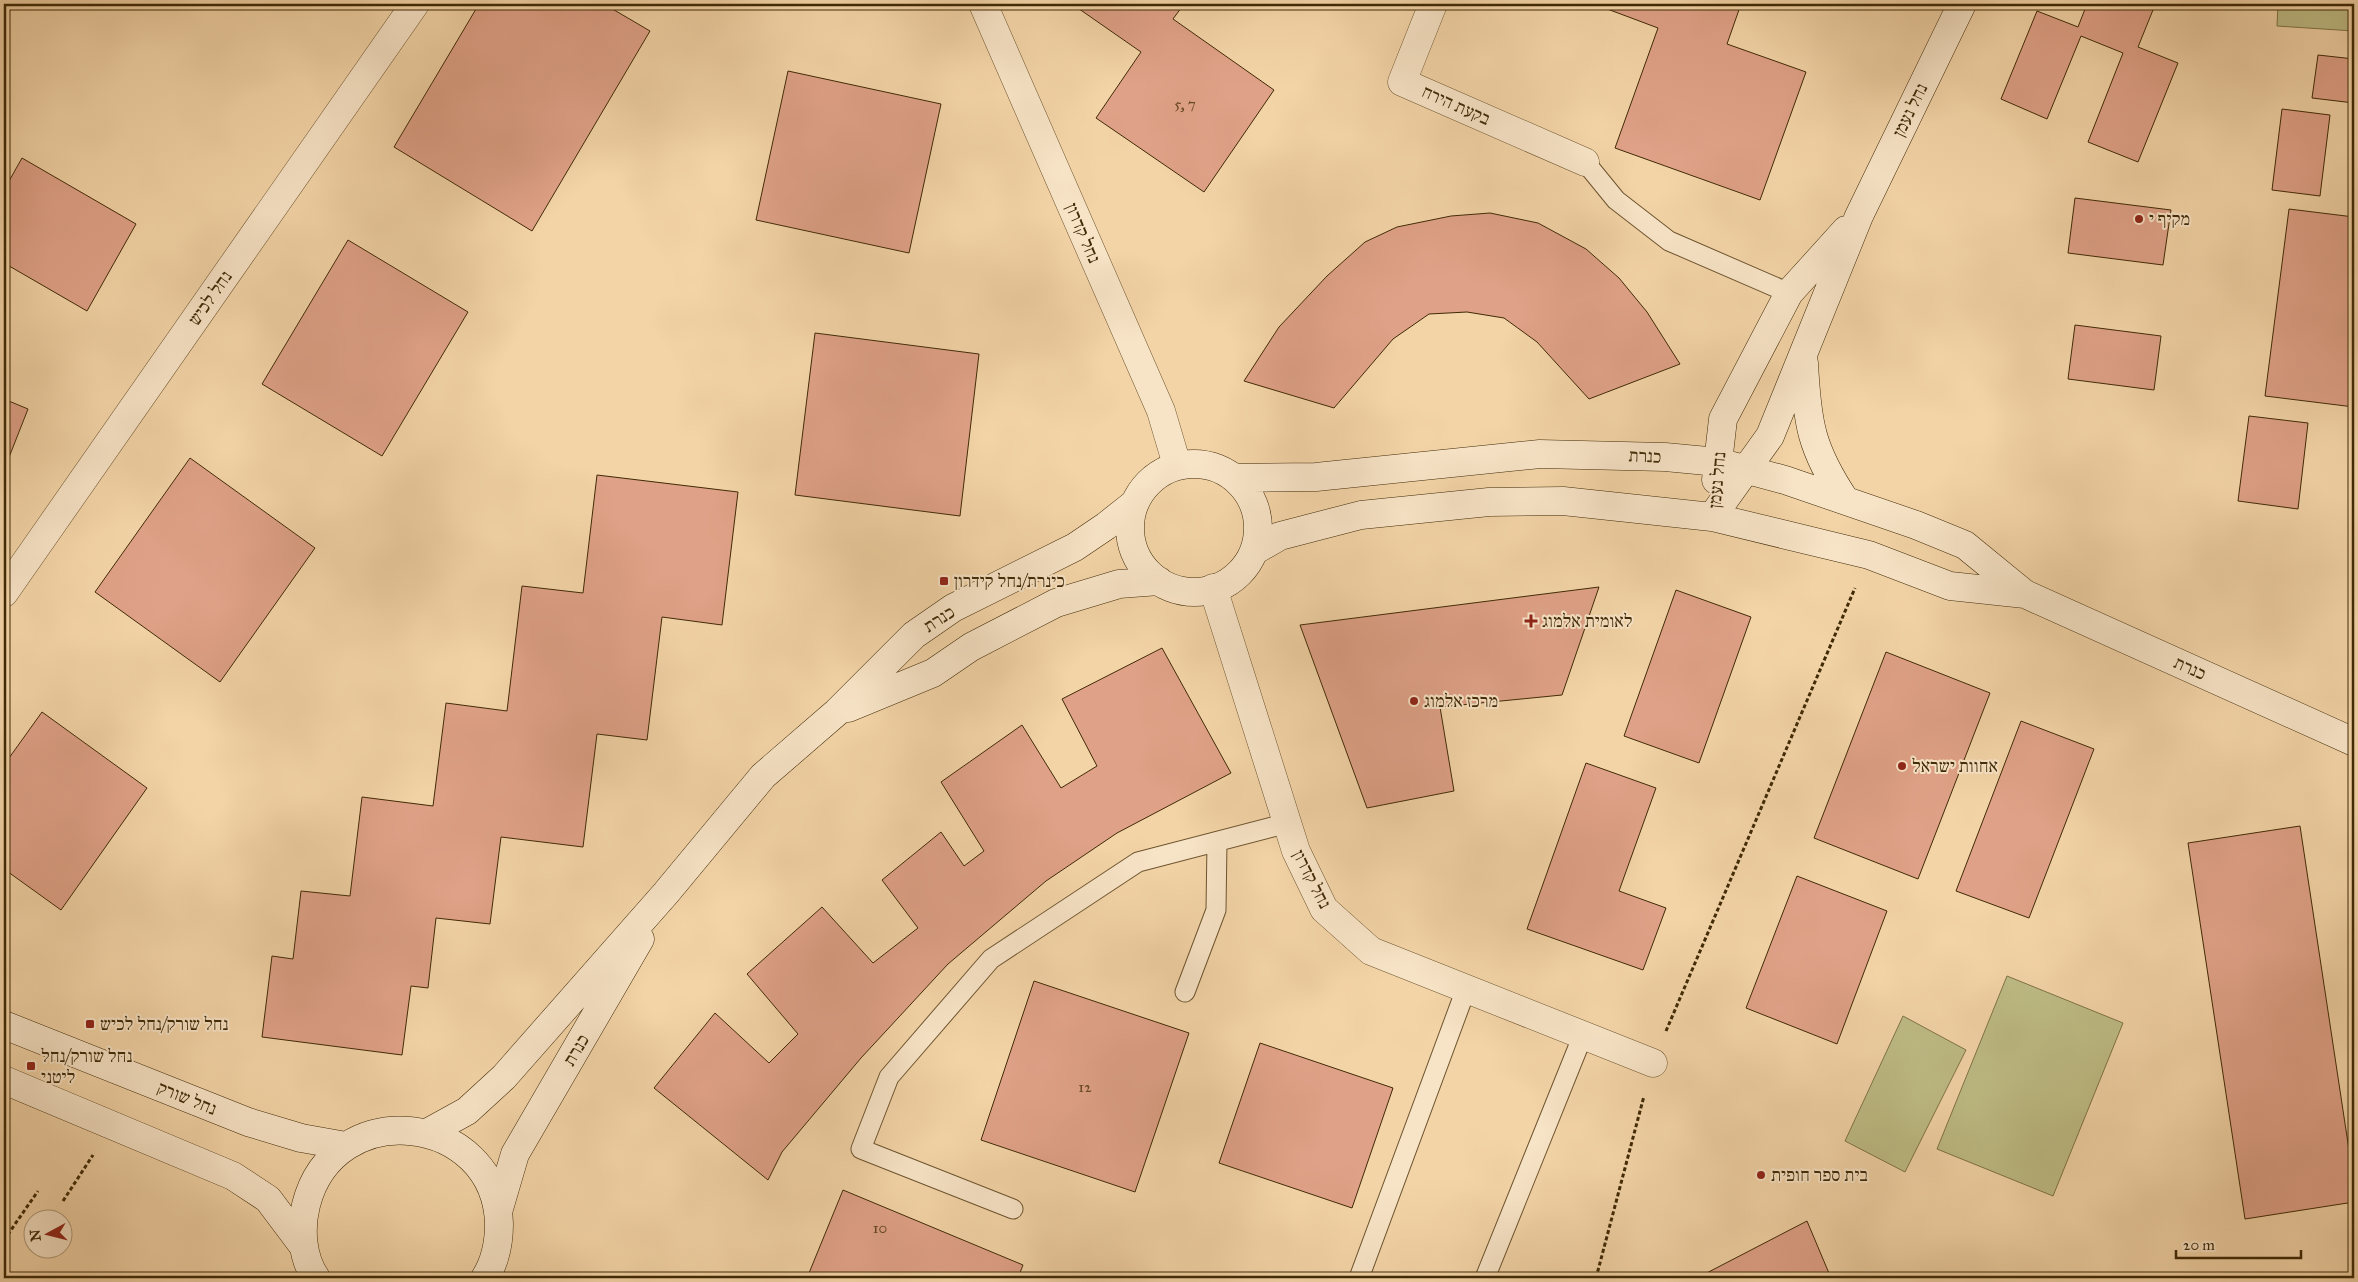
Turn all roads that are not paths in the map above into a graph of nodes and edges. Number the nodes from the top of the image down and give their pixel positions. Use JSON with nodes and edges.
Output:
{"nodes":[{"id":1,"x":415,"y":4,"type":"edge"},
{"id":2,"x":983,"y":4,"type":"edge"},
{"id":3,"x":1432,"y":4,"type":"edge"},
{"id":4,"x":1962,"y":4,"type":"edge"},
{"id":5,"x":1585,"y":162,"type":"joint"},
{"id":6,"x":1859,"y":216,"type":"junction"},
{"id":7,"x":1789,"y":293,"type":"junction"},
{"id":8,"x":1803,"y":357,"type":"junction"},
{"id":9,"x":1718,"y":462,"type":"junction"},
{"id":10,"x":1177,"y":465,"type":"junction"},
{"id":11,"x":1746,"y":470,"type":"junction"},
{"id":12,"x":1234,"y":478,"type":"junction"},
{"id":13,"x":1845,"y":500,"type":"junction"},
{"id":14,"x":1135,"y":503,"type":"junction"},
{"id":15,"x":1712,"y":517,"type":"junction"},
{"id":16,"x":1254,"y":551,"type":"junction"},
{"id":17,"x":1159,"y":581,"type":"junction"},
{"id":18,"x":1213,"y":588,"type":"junction"},
{"id":19,"x":4,"y":593,"type":"edge"},
{"id":20,"x":2025,"y":594,"type":"junction"},
{"id":21,"x":837,"y":712,"type":"junction"},
{"id":22,"x":2354,"y":742,"type":"edge"},
{"id":23,"x":1288,"y":823,"type":"junction"},
{"id":24,"x":1217,"y":842,"type":"junction"},
{"id":25,"x":666,"y":893,"type":"junction"},
{"id":26,"x":1466,"y":989,"type":"junction"},
{"id":27,"x":1185,"y":992,"type":"dead end"},
{"id":28,"x":4,"y":1025,"type":"edge"},
{"id":29,"x":1582,"y":1035,"type":"junction"},
{"id":30,"x":1653,"y":1063,"type":"road end"},
{"id":31,"x":4,"y":1080,"type":"edge"},
{"id":32,"x":427,"y":1133,"type":"junction"},
{"id":33,"x":346,"y":1146,"type":"junction"},
{"id":34,"x":1013,"y":1209,"type":"dead end"},
{"id":35,"x":498,"y":1212,"type":"junction"},
{"id":36,"x":304,"y":1247,"type":"junction"},
{"id":37,"x":316,"y":1278,"type":"edge"},
{"id":38,"x":485,"y":1278,"type":"edge"},
{"id":39,"x":1359,"y":1278,"type":"edge"},
{"id":40,"x":1485,"y":1278,"type":"edge"}],
"edges":[{"from":1,"to":19,"type":"street","name":"נחל לכיש"},
{"from":2,"to":10,"type":"street","name":"נחל קדרון"},
{"from":3,"to":5,"type":"street","name":"בקעת הירח"},
{"from":4,"to":6,"type":"street","name":"נחל נעמן"},
{"from":5,"to":7,"type":"lane"},
{"from":6,"to":7,"type":"street","name":"נחל נעמן"},
{"from":6,"to":8,"type":"street","name":"נחל נעמן"},
{"from":7,"to":9,"type":"street","name":"נחל נעמן"},
{"from":8,"to":11,"type":"street","name":"נחל נעמן"},
{"from":8,"to":13,"type":"street"},
{"from":9,"to":11,"type":"street","name":"כנרת"},
{"from":9,"to":12,"type":"street","name":"כנרת"},
{"from":9,"to":15,"type":"street","name":"נחל נעמן"},
{"from":10,"to":12,"type":"street"},
{"from":10,"to":14,"type":"street"},
{"from":11,"to":13,"type":"street","name":"כנרת"},
{"from":11,"to":15,"type":"street","name":"נחל נעמן"},
{"from":12,"to":16,"type":"street"},
{"from":13,"to":20,"type":"street","name":"כנרת"},
{"from":14,"to":17,"type":"street"},
{"from":14,"to":21,"type":"street","name":"כנרת"},
{"from":15,"to":16,"type":"street","name":"כנרת"},
{"from":15,"to":20,"type":"street","name":"כנרת"},
{"from":16,"to":18,"type":"street"},
{"from":17,"to":18,"type":"street"},
{"from":17,"to":21,"type":"street","name":"כנרת"},
{"from":18,"to":23,"type":"street","name":"נחל קדרון"},
{"from":20,"to":22,"type":"street","name":"כנרת"},
{"from":21,"to":25,"type":"street","name":"כנרת"},
{"from":23,"to":24,"type":"lane"},
{"from":23,"to":26,"type":"street","name":"נחל קדרון"},
{"from":24,"to":27,"type":"lane"},
{"from":24,"to":34,"type":"lane"},
{"from":25,"to":32,"type":"street","name":"כנרת"},
{"from":25,"to":35,"type":"street","name":"כנרת"},
{"from":26,"to":29,"type":"street","name":"נחל קדרון"},
{"from":26,"to":39,"type":"lane"},
{"from":28,"to":33,"type":"street","name":"נחל שורק"},
{"from":29,"to":30,"type":"street","name":"נחל קדרון"},
{"from":29,"to":40,"type":"lane"},
{"from":31,"to":36,"type":"street"},
{"from":32,"to":33,"type":"street","name":"כנרת"},
{"from":32,"to":35,"type":"street","name":"כנרת"},
{"from":33,"to":36,"type":"street","name":"כנרת"},
{"from":35,"to":38,"type":"street","name":"כנרת"},
{"from":36,"to":37,"type":"street","name":"כנרת"}]}
